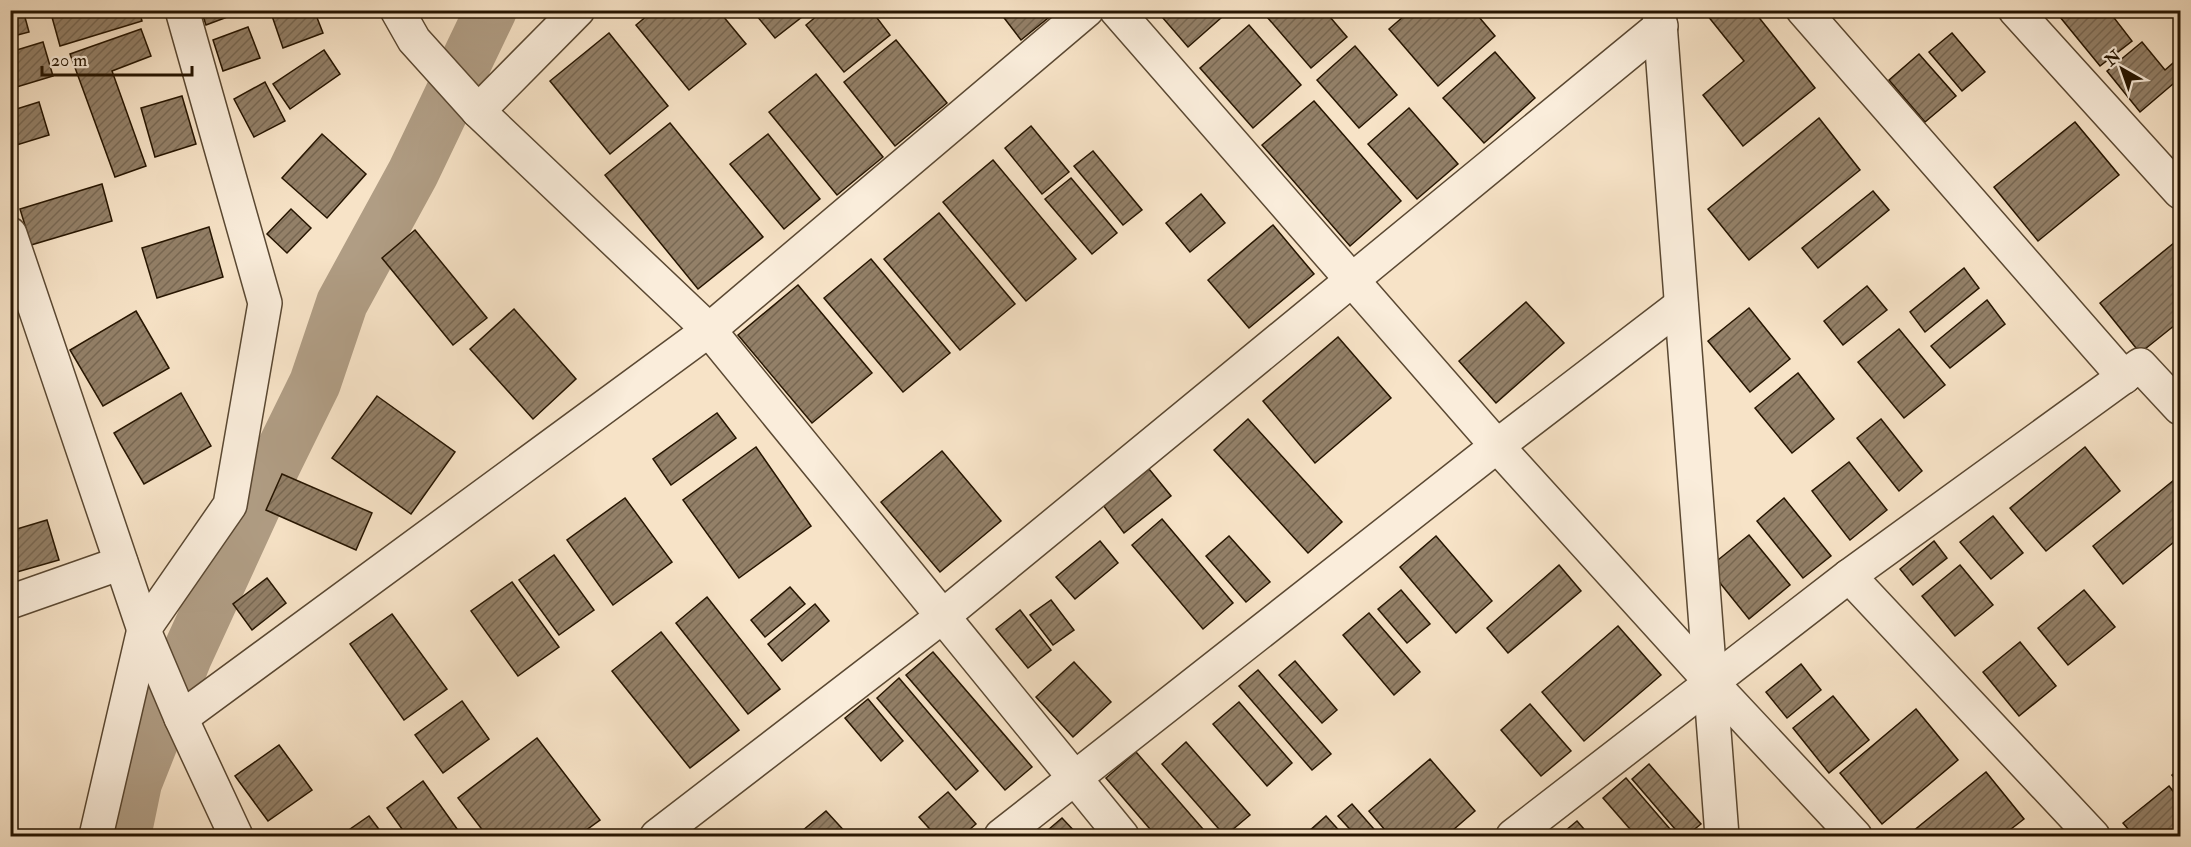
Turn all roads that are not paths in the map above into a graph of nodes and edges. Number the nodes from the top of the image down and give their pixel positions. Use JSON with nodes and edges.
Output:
{"nodes":[{"id":1,"x":182,"y":10,"type":"edge"},
{"id":2,"x":396,"y":10,"type":"edge"},
{"id":3,"x":578,"y":10,"type":"edge"},
{"id":4,"x":1087,"y":10,"type":"edge"},
{"id":5,"x":1116,"y":10,"type":"edge"},
{"id":6,"x":1803,"y":10,"type":"edge"},
{"id":7,"x":2015,"y":10,"type":"edge"},
{"id":8,"x":1660,"y":18,"type":"edge"},
{"id":9,"x":477,"y":109,"type":"junction"},
{"id":10,"x":2181,"y":192,"type":"edge"},
{"id":11,"x":10,"y":234,"type":"edge"},
{"id":12,"x":1352,"y":280,"type":"junction"},
{"id":13,"x":1681,"y":305,"type":"junction"},
{"id":14,"x":709,"y":330,"type":"junction"},
{"id":15,"x":2124,"y":377,"type":"junction"},
{"id":16,"x":2181,"y":408,"type":"edge"},
{"id":17,"x":1497,"y":446,"type":"junction"},
{"id":18,"x":121,"y":563,"type":"junction"},
{"id":19,"x":1849,"y":576,"type":"junction"},
{"id":20,"x":10,"y":602,"type":"edge"},
{"id":21,"x":942,"y":616,"type":"junction"},
{"id":22,"x":145,"y":631,"type":"junction"},
{"id":23,"x":1712,"y":683,"type":"junction"},
{"id":24,"x":180,"y":716,"type":"junction"},
{"id":25,"x":1074,"y":778,"type":"junction"},
{"id":26,"x":96,"y":837,"type":"edge"},
{"id":27,"x":236,"y":837,"type":"edge"},
{"id":28,"x":657,"y":837,"type":"edge"},
{"id":29,"x":1001,"y":837,"type":"edge"},
{"id":30,"x":1122,"y":837,"type":"edge"},
{"id":31,"x":1513,"y":837,"type":"edge"},
{"id":32,"x":1722,"y":837,"type":"edge"},
{"id":33,"x":1855,"y":837,"type":"edge"},
{"id":34,"x":2093,"y":837,"type":"edge"}],
"edges":[{"from":1,"to":22,"type":"street"},
{"from":2,"to":9,"type":"street"},
{"from":3,"to":9,"type":"street"},
{"from":4,"to":14,"type":"street"},
{"from":5,"to":12,"type":"street"},
{"from":6,"to":15,"type":"street"},
{"from":7,"to":10,"type":"street"},
{"from":8,"to":12,"type":"street"},
{"from":8,"to":13,"type":"street"},
{"from":9,"to":14,"type":"street"},
{"from":11,"to":18,"type":"street"},
{"from":12,"to":17,"type":"street"},
{"from":12,"to":21,"type":"street"},
{"from":13,"to":17,"type":"street"},
{"from":13,"to":23,"type":"street"},
{"from":14,"to":21,"type":"street"},
{"from":14,"to":24,"type":"street"},
{"from":15,"to":16,"type":"street"},
{"from":15,"to":19,"type":"street"},
{"from":17,"to":23,"type":"street"},
{"from":17,"to":25,"type":"street"},
{"from":18,"to":20,"type":"street"},
{"from":18,"to":22,"type":"street"},
{"from":19,"to":23,"type":"street"},
{"from":19,"to":34,"type":"street"},
{"from":21,"to":25,"type":"street"},
{"from":21,"to":28,"type":"street"},
{"from":22,"to":24,"type":"street"},
{"from":22,"to":26,"type":"street"},
{"from":23,"to":31,"type":"street"},
{"from":23,"to":32,"type":"street"},
{"from":23,"to":33,"type":"street"},
{"from":24,"to":27,"type":"street"},
{"from":25,"to":29,"type":"street"},
{"from":25,"to":30,"type":"street"}]}
